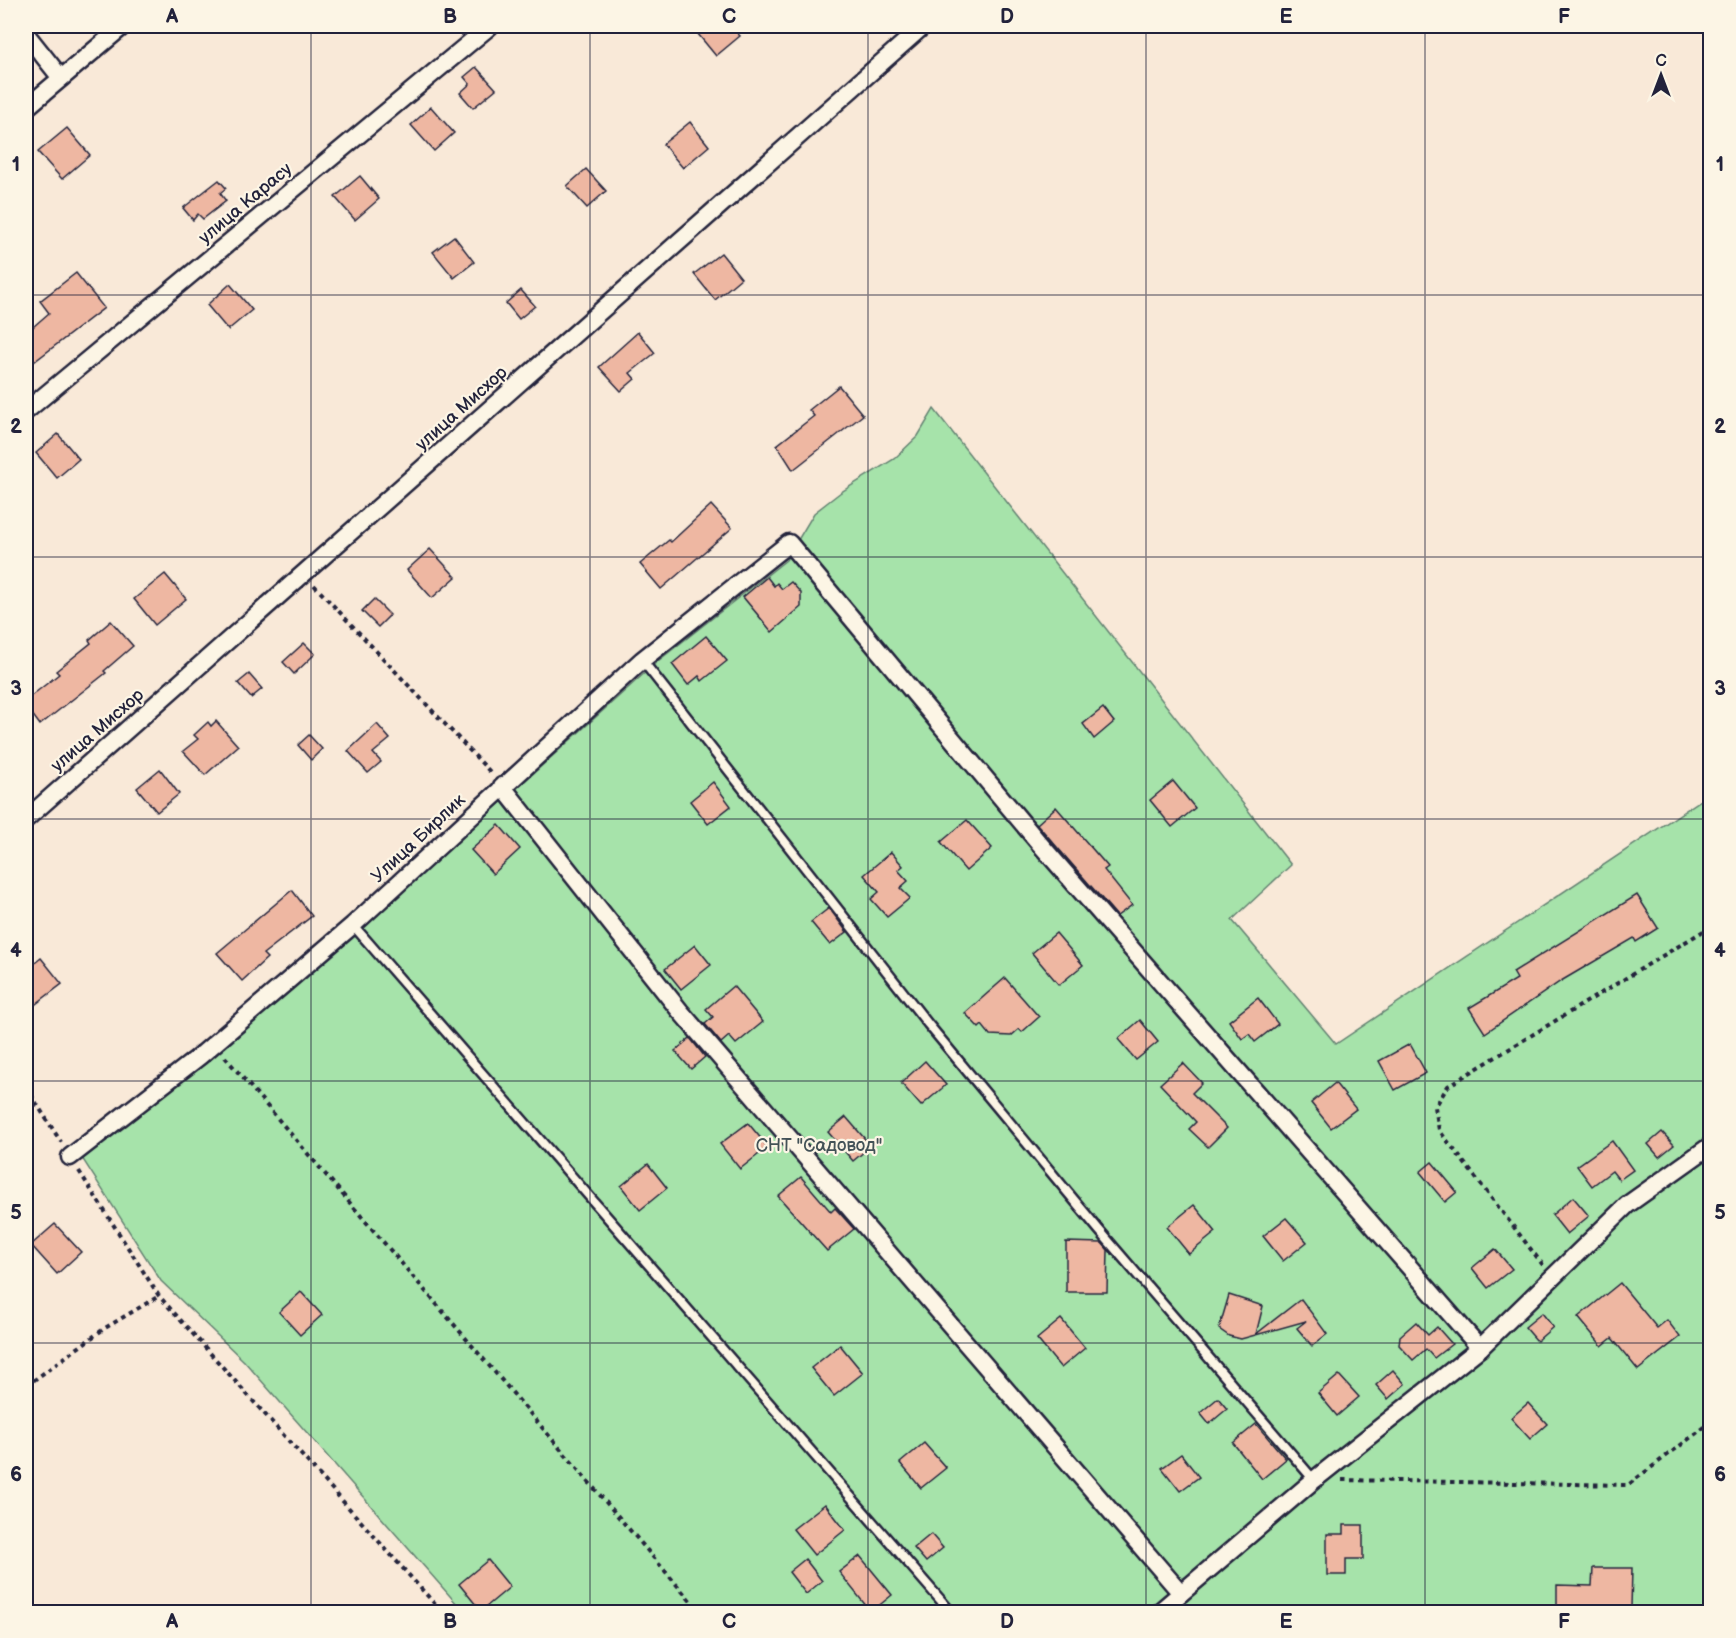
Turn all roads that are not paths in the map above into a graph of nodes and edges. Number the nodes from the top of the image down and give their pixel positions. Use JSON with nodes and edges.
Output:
{"nodes":[{"id":1,"x":123,"y":26,"type":"edge"},
{"id":2,"x":490,"y":26,"type":"edge"},
{"id":3,"x":923,"y":26,"type":"edge"},
{"id":4,"x":26,"y":34,"type":"edge"},
{"id":5,"x":61,"y":78,"type":"junction"},
{"id":6,"x":26,"y":108,"type":"edge"},
{"id":7,"x":26,"y":411,"type":"edge"},
{"id":8,"x":642,"y":660,"type":"junction"},
{"id":9,"x":502,"y":786,"type":"junction"},
{"id":10,"x":26,"y":819,"type":"edge"},
{"id":11,"x":353,"y":925,"type":"junction"},
{"id":12,"x":1710,"y":1146,"type":"edge"},
{"id":13,"x":70,"y":1157,"type":"road end"},
{"id":14,"x":1480,"y":1348,"type":"junction"},
{"id":15,"x":1314,"y":1480,"type":"junction"},
{"id":16,"x":1181,"y":1593,"type":"junction"},
{"id":17,"x":951,"y":1612,"type":"edge"},
{"id":18,"x":1159,"y":1612,"type":"edge"}],
"edges":[{"from":1,"to":5,"type":"street"},
{"from":2,"to":7,"type":"street","name":"улица Карасу"},
{"from":3,"to":10,"type":"street","name":"улица Мисхор"},
{"from":4,"to":5,"type":"street"},
{"from":5,"to":6,"type":"street"},
{"from":8,"to":9,"type":"street","name":"Улица Бирлик"},
{"from":8,"to":14,"type":"street","name":"Улица Бирлик"},
{"from":8,"to":15,"type":"lane"},
{"from":9,"to":11,"type":"street","name":"Улица Бирлик"},
{"from":9,"to":16,"type":"street"},
{"from":11,"to":13,"type":"street","name":"Улица Бирлик"},
{"from":11,"to":17,"type":"lane"},
{"from":12,"to":14,"type":"street"},
{"from":14,"to":15,"type":"street"},
{"from":15,"to":16,"type":"street"},
{"from":16,"to":18,"type":"street"}]}
